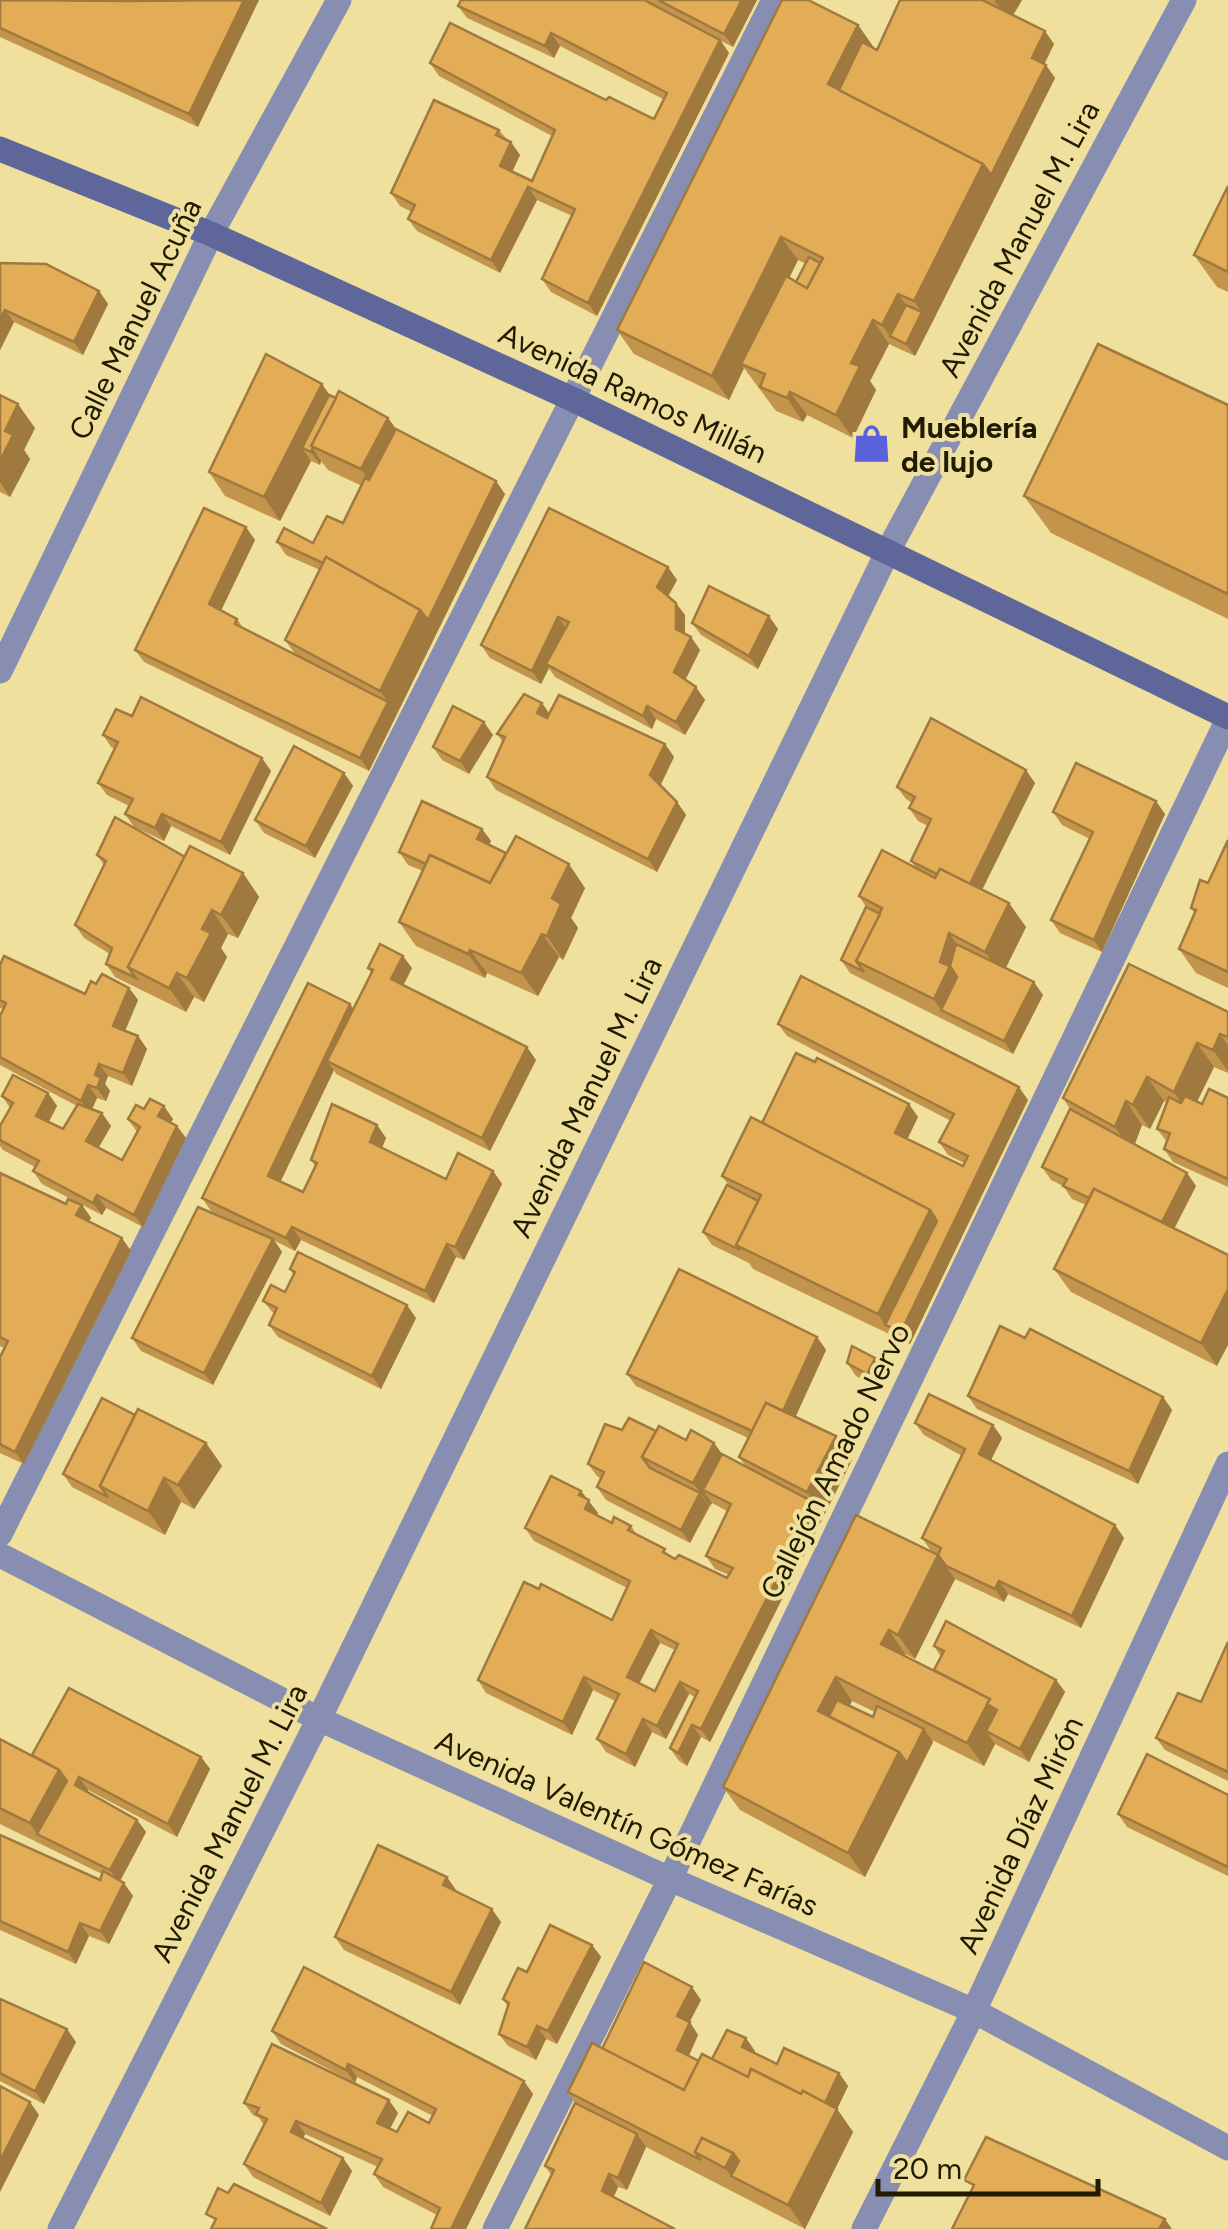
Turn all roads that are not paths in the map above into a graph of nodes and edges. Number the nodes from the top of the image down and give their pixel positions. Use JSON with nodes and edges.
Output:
{"nodes":[{"id":1,"x":339,"y":0,"type":"edge"},
{"id":2,"x":774,"y":0,"type":"edge"},
{"id":3,"x":1184,"y":0,"type":"edge"},
{"id":4,"x":0,"y":149,"type":"edge"},
{"id":5,"x":212,"y":234,"type":"junction"},
{"id":6,"x":572,"y":399,"type":"junction"},
{"id":7,"x":888,"y":551,"type":"junction"},
{"id":8,"x":0,"y":671,"type":"edge"},
{"id":9,"x":1228,"y":718,"type":"edge"},
{"id":10,"x":1228,"y":1464,"type":"edge"},
{"id":11,"x":0,"y":1534,"type":"edge"},
{"id":12,"x":0,"y":1556,"type":"edge"},
{"id":13,"x":319,"y":1720,"type":"junction"},
{"id":14,"x":670,"y":1879,"type":"junction"},
{"id":15,"x":974,"y":2011,"type":"junction"},
{"id":16,"x":1228,"y":2148,"type":"edge"},
{"id":17,"x":60,"y":2229,"type":"edge"},
{"id":18,"x":494,"y":2229,"type":"edge"},
{"id":19,"x":864,"y":2229,"type":"edge"}],
"edges":[{"from":1,"to":5,"type":"street","name":"Calle Manuel Acuña"},
{"from":2,"to":6,"type":"street"},
{"from":3,"to":7,"type":"street","name":"Avenida Manuel M. Lira"},
{"from":4,"to":5,"type":"main road","name":"Avenida Ramos Millán"},
{"from":5,"to":6,"type":"main road","name":"Avenida Ramos Millán"},
{"from":5,"to":8,"type":"street","name":"Calle Manuel Acuña"},
{"from":6,"to":7,"type":"main road","name":"Avenida Ramos Millán"},
{"from":6,"to":11,"type":"street"},
{"from":7,"to":9,"type":"main road","name":"Avenida Ramos Millán"},
{"from":7,"to":13,"type":"street","name":"Avenida Manuel M. Lira"},
{"from":9,"to":14,"type":"street","name":"Callejón Amado Nervo"},
{"from":10,"to":15,"type":"street","name":"Avenida Díaz Mirón"},
{"from":12,"to":13,"type":"street","name":"Avenida Valentín Gómez Farías"},
{"from":13,"to":14,"type":"street","name":"Avenida Valentín Gómez Farías"},
{"from":13,"to":17,"type":"street","name":"Avenida Manuel M. Lira"},
{"from":14,"to":15,"type":"street","name":"Avenida Valentín Gómez Farías"},
{"from":14,"to":18,"type":"street","name":"Callejón Amado Nervo"},
{"from":15,"to":16,"type":"street","name":"Avenida Valentín Gómez Farías"},
{"from":15,"to":19,"type":"street","name":"Avenida Díaz Mirón"}]}
